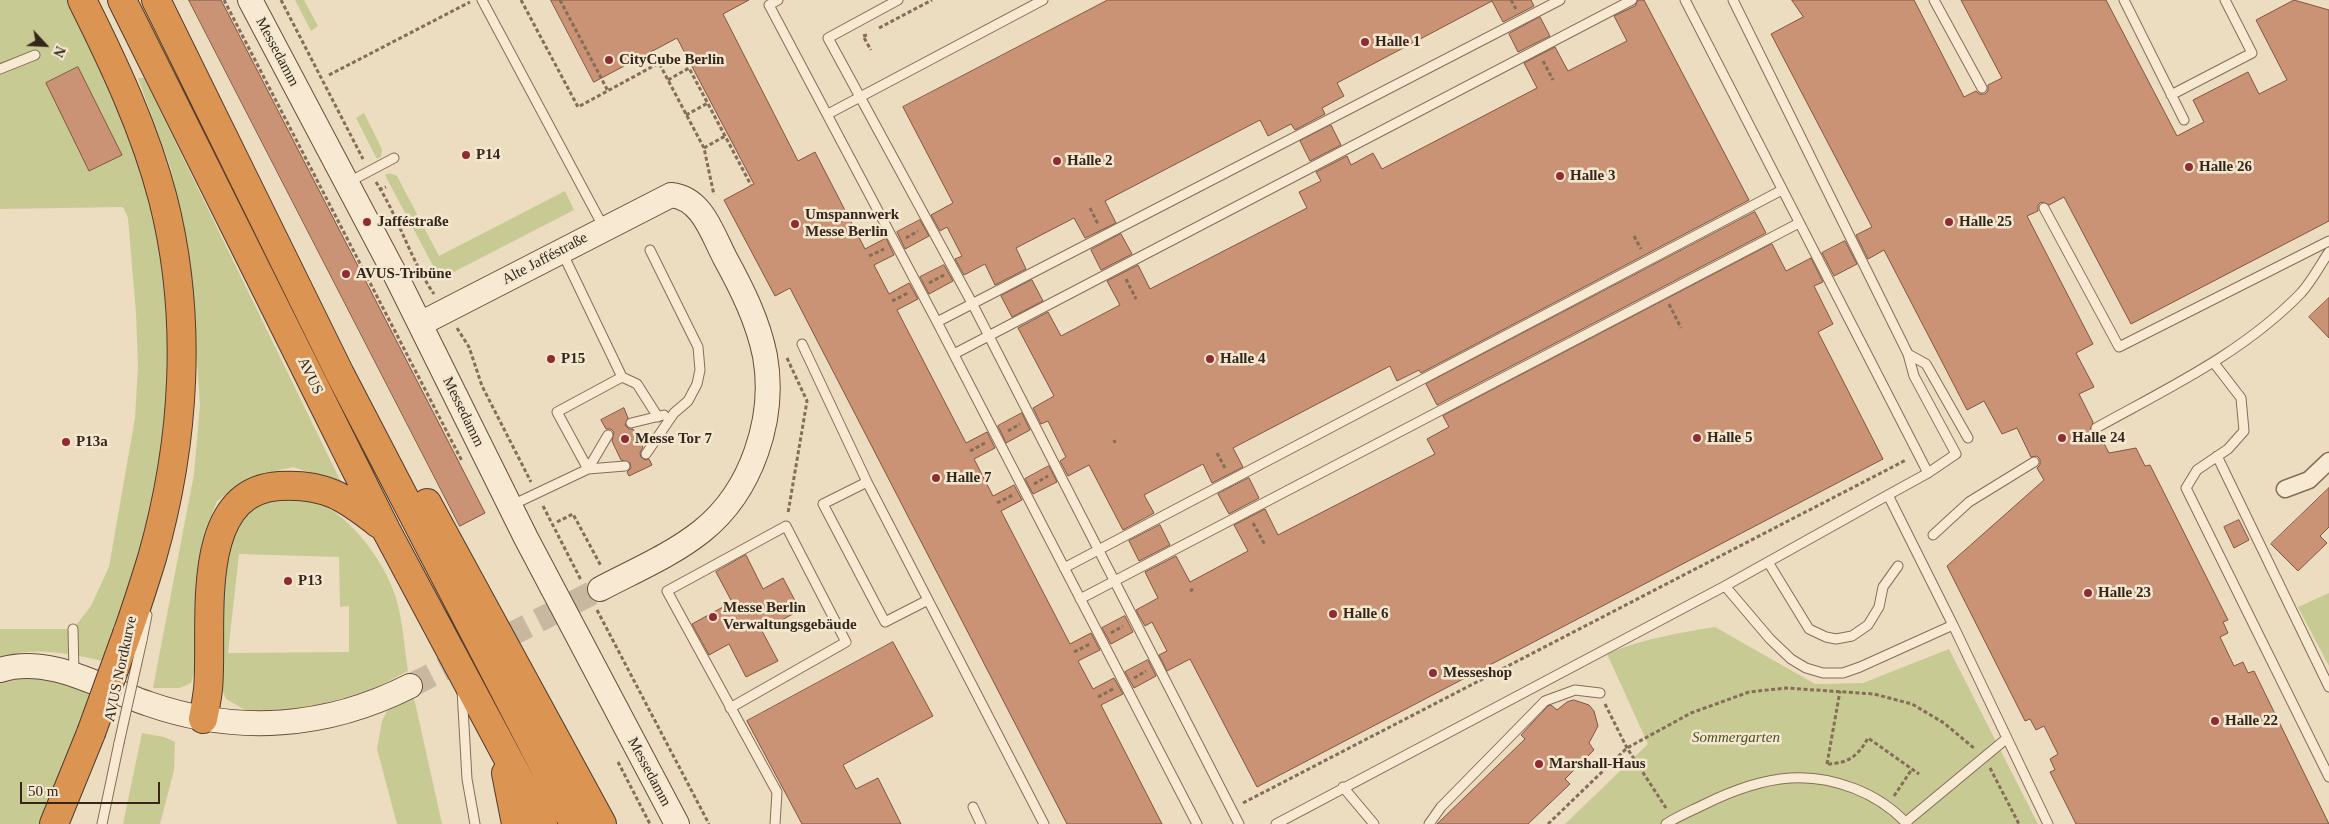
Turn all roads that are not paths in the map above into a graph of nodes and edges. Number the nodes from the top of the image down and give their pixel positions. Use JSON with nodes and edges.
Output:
{"nodes":[{"id":1,"x":82,"y":0,"type":"edge"},
{"id":2,"x":122,"y":0,"type":"edge"},
{"id":3,"x":156,"y":0,"type":"edge"},
{"id":4,"x":250,"y":0,"type":"edge"},
{"id":5,"x":482,"y":0,"type":"edge"},
{"id":6,"x":778,"y":0,"type":"edge"},
{"id":7,"x":898,"y":0,"type":"edge"},
{"id":8,"x":1042,"y":0,"type":"edge"},
{"id":9,"x":1560,"y":0,"type":"edge"},
{"id":10,"x":1632,"y":0,"type":"edge"},
{"id":11,"x":1685,"y":0,"type":"edge"},
{"id":12,"x":1733,"y":0,"type":"edge"},
{"id":13,"x":1934,"y":0,"type":"edge"},
{"id":14,"x":2124,"y":0,"type":"edge"},
{"id":15,"x":2225,"y":0,"type":"edge"},
{"id":16,"x":35,"y":55,"type":"dead end"},
{"id":17,"x":0,"y":69,"type":"edge"},
{"id":18,"x":1982,"y":88,"type":"dead end"},
{"id":19,"x":2171,"y":95,"type":"junction"},
{"id":20,"x":860,"y":97,"type":"junction"},
{"id":21,"x":828,"y":114,"type":"junction"},
{"id":22,"x":2184,"y":120,"type":"dead end"},
{"id":23,"x":394,"y":158,"type":"dead end"},
{"id":24,"x":347,"y":183,"type":"junction"},
{"id":25,"x":1782,"y":190,"type":"junction"},
{"id":26,"x":2044,"y":208,"type":"dead end"},
{"id":27,"x":1799,"y":222,"type":"junction"},
{"id":28,"x":604,"y":228,"type":"junction"},
{"id":29,"x":2329,"y":241,"type":"edge"},
{"id":30,"x":650,"y":250,"type":"dead end"},
{"id":31,"x":561,"y":251,"type":"junction"},
{"id":32,"x":2329,"y":252,"type":"edge"},
{"id":33,"x":972,"y":303,"type":"junction"},
{"id":34,"x":937,"y":322,"type":"junction"},
{"id":35,"x":420,"y":324,"type":"junction"},
{"id":36,"x":989,"y":336,"type":"junction"},
{"id":37,"x":802,"y":344,"type":"dead end"},
{"id":38,"x":954,"y":354,"type":"junction"},
{"id":39,"x":1908,"y":354,"type":"junction"},
{"id":40,"x":2214,"y":363,"type":"junction"},
{"id":41,"x":340,"y":374,"type":"junction"},
{"id":42,"x":622,"y":377,"type":"junction"},
{"id":43,"x":674,"y":413,"type":"junction"},
{"id":44,"x":658,"y":417,"type":"junction"},
{"id":45,"x":630,"y":423,"type":"dead end"},
{"id":46,"x":2096,"y":428,"type":"dead end"},
{"id":47,"x":608,"y":435,"type":"dead end"},
{"id":48,"x":1968,"y":438,"type":"dead end"},
{"id":49,"x":646,"y":454,"type":"dead end"},
{"id":50,"x":2217,"y":456,"type":"junction"},
{"id":51,"x":2329,"y":461,"type":"edge"},
{"id":52,"x":2034,"y":462,"type":"dead end"},
{"id":53,"x":625,"y":466,"type":"dead end"},
{"id":54,"x":588,"y":469,"type":"junction"},
{"id":55,"x":1928,"y":473,"type":"junction"},
{"id":56,"x":867,"y":482,"type":"junction"},
{"id":57,"x":2285,"y":489,"type":"dead end"},
{"id":58,"x":1888,"y":495,"type":"junction"},
{"id":59,"x":510,"y":506,"type":"junction"},
{"id":60,"x":386,"y":530,"type":"junction"},
{"id":61,"x":1933,"y":535,"type":"dead end"},
{"id":62,"x":1098,"y":549,"type":"junction"},
{"id":63,"x":1768,"y":562,"type":"junction"},
{"id":64,"x":1898,"y":566,"type":"dead end"},
{"id":65,"x":1064,"y":568,"type":"junction"},
{"id":66,"x":1114,"y":581,"type":"junction"},
{"id":67,"x":1725,"y":586,"type":"junction"},
{"id":68,"x":600,"y":589,"type":"tunnel mouth"},
{"id":69,"x":1080,"y":599,"type":"junction"},
{"id":70,"x":928,"y":600,"type":"junction"},
{"id":71,"x":1953,"y":625,"type":"junction"},
{"id":72,"x":73,"y":629,"type":"dead end"},
{"id":73,"x":135,"y":637,"type":"junction"},
{"id":74,"x":0,"y":670,"type":"edge"},
{"id":75,"x":461,"y":673,"type":"junction"},
{"id":76,"x":83,"y":679,"type":"junction"},
{"id":77,"x":410,"y":686,"type":"tunnel mouth"},
{"id":78,"x":2329,"y":688,"type":"edge"},
{"id":79,"x":1600,"y":693,"type":"road end"},
{"id":80,"x":730,"y":708,"type":"junction"},
{"id":81,"x":203,"y":719,"type":"junction"},
{"id":82,"x":2006,"y":739,"type":"junction"},
{"id":83,"x":502,"y":750,"type":"junction"},
{"id":84,"x":2329,"y":777,"type":"edge"},
{"id":85,"x":1343,"y":788,"type":"junction"},
{"id":86,"x":973,"y":807,"type":"dead end"},
{"id":87,"x":1670,"y":822,"type":"edge"},
{"id":88,"x":1906,"y":823,"type":"edge"},
{"id":89,"x":54,"y":824,"type":"edge"},
{"id":90,"x":102,"y":824,"type":"edge"},
{"id":91,"x":475,"y":824,"type":"edge"},
{"id":92,"x":516,"y":824,"type":"edge"},
{"id":93,"x":543,"y":824,"type":"edge"},
{"id":94,"x":574,"y":824,"type":"edge"},
{"id":95,"x":602,"y":824,"type":"edge"},
{"id":96,"x":677,"y":824,"type":"edge"},
{"id":97,"x":775,"y":824,"type":"edge"},
{"id":98,"x":981,"y":824,"type":"edge"},
{"id":99,"x":1044,"y":824,"type":"edge"},
{"id":100,"x":1196,"y":824,"type":"edge"},
{"id":101,"x":1239,"y":824,"type":"edge"},
{"id":102,"x":1276,"y":824,"type":"edge"},
{"id":103,"x":1374,"y":824,"type":"edge"},
{"id":104,"x":1428,"y":824,"type":"edge"},
{"id":105,"x":2048,"y":824,"type":"edge"}],
"edges":[{"from":1,"to":73,"type":"highway"},
{"from":2,"to":60,"type":"highway","name":"AVUS"},
{"from":3,"to":41,"type":"highway","name":"AVUS"},
{"from":4,"to":24,"type":"main road","name":"Messedamm"},
{"from":5,"to":28,"type":"lane"},
{"from":6,"to":21,"type":"lane"},
{"from":7,"to":20,"type":"lane"},
{"from":8,"to":20,"type":"lane"},
{"from":9,"to":33,"type":"lane"},
{"from":10,"to":36,"type":"lane"},
{"from":11,"to":25,"type":"lane"},
{"from":12,"to":39,"type":"lane"},
{"from":13,"to":18,"type":"lane"},
{"from":14,"to":19,"type":"lane"},
{"from":15,"to":19,"type":"lane"},
{"from":16,"to":17,"type":"lane"},
{"from":19,"to":22,"type":"lane"},
{"from":20,"to":21,"type":"lane"},
{"from":20,"to":33,"type":"lane"},
{"from":21,"to":34,"type":"lane"},
{"from":23,"to":24,"type":"lane"},
{"from":24,"to":35,"type":"main road","name":"Messedamm"},
{"from":25,"to":27,"type":"lane"},
{"from":25,"to":62,"type":"lane"},
{"from":26,"to":29,"type":"lane"},
{"from":27,"to":55,"type":"lane"},
{"from":27,"to":66,"type":"lane"},
{"from":28,"to":31,"type":"main road","name":"Alte Jafféstraße"},
{"from":28,"to":68,"type":"main road","name":"Alte Jafféstraße"},
{"from":30,"to":43,"type":"lane"},
{"from":31,"to":35,"type":"main road","name":"Alte Jafféstraße"},
{"from":31,"to":42,"type":"lane"},
{"from":32,"to":40,"type":"lane"},
{"from":33,"to":34,"type":"lane"},
{"from":33,"to":36,"type":"lane"},
{"from":34,"to":38,"type":"lane"},
{"from":35,"to":59,"type":"main road","name":"Messedamm"},
{"from":36,"to":38,"type":"lane"},
{"from":36,"to":62,"type":"lane"},
{"from":37,"to":56,"type":"lane"},
{"from":38,"to":65,"type":"lane"},
{"from":39,"to":48,"type":"lane"},
{"from":39,"to":55,"type":"lane"},
{"from":40,"to":46,"type":"lane"},
{"from":40,"to":50,"type":"lane"},
{"from":41,"to":94,"type":"highway","name":"AVUS"},
{"from":41,"to":95,"type":"highway"},
{"from":42,"to":44,"type":"lane"},
{"from":42,"to":54,"type":"lane"},
{"from":43,"to":44,"type":"lane"},
{"from":43,"to":49,"type":"lane"},
{"from":44,"to":45,"type":"lane"},
{"from":47,"to":54,"type":"lane"},
{"from":50,"to":78,"type":"lane"},
{"from":50,"to":84,"type":"lane"},
{"from":51,"to":57,"type":"street"},
{"from":52,"to":61,"type":"lane"},
{"from":53,"to":54,"type":"lane"},
{"from":54,"to":59,"type":"lane"},
{"from":55,"to":58,"type":"lane"},
{"from":56,"to":70,"type":"lane"},
{"from":56,"to":70,"type":"lane"},
{"from":58,"to":63,"type":"lane"},
{"from":58,"to":71,"type":"lane"},
{"from":59,"to":96,"type":"main road","name":"Messedamm"},
{"from":60,"to":75,"type":"highway","name":"AVUS"},
{"from":60,"to":81,"type":"highway"},
{"from":62,"to":65,"type":"lane"},
{"from":62,"to":66,"type":"lane"},
{"from":63,"to":64,"type":"lane"},
{"from":63,"to":67,"type":"lane"},
{"from":65,"to":69,"type":"lane"},
{"from":66,"to":69,"type":"lane"},
{"from":66,"to":101,"type":"lane"},
{"from":67,"to":71,"type":"lane"},
{"from":67,"to":85,"type":"lane"},
{"from":69,"to":100,"type":"lane"},
{"from":70,"to":99,"type":"lane"},
{"from":71,"to":82,"type":"lane"},
{"from":72,"to":76,"type":"lane"},
{"from":73,"to":89,"type":"highway","bridge":true},
{"from":73,"to":90,"type":"lane","name":"AVUS Nordkurve","bridge":true},
{"from":74,"to":76,"type":"main road"},
{"from":75,"to":83,"type":"highway","name":"AVUS"},
{"from":75,"to":91,"type":"lane"},
{"from":76,"to":81,"type":"main road"},
{"from":77,"to":81,"type":"main road"},
{"from":79,"to":104,"type":"lane"},
{"from":80,"to":80,"type":"lane"},
{"from":80,"to":97,"type":"lane"},
{"from":82,"to":88,"type":"lane"},
{"from":82,"to":105,"type":"lane"},
{"from":83,"to":92,"type":"highway"},
{"from":83,"to":93,"type":"highway","name":"AVUS"},
{"from":85,"to":102,"type":"lane"},
{"from":85,"to":103,"type":"lane"},
{"from":86,"to":98,"type":"lane"},
{"from":87,"to":88,"type":"lane"}]}
